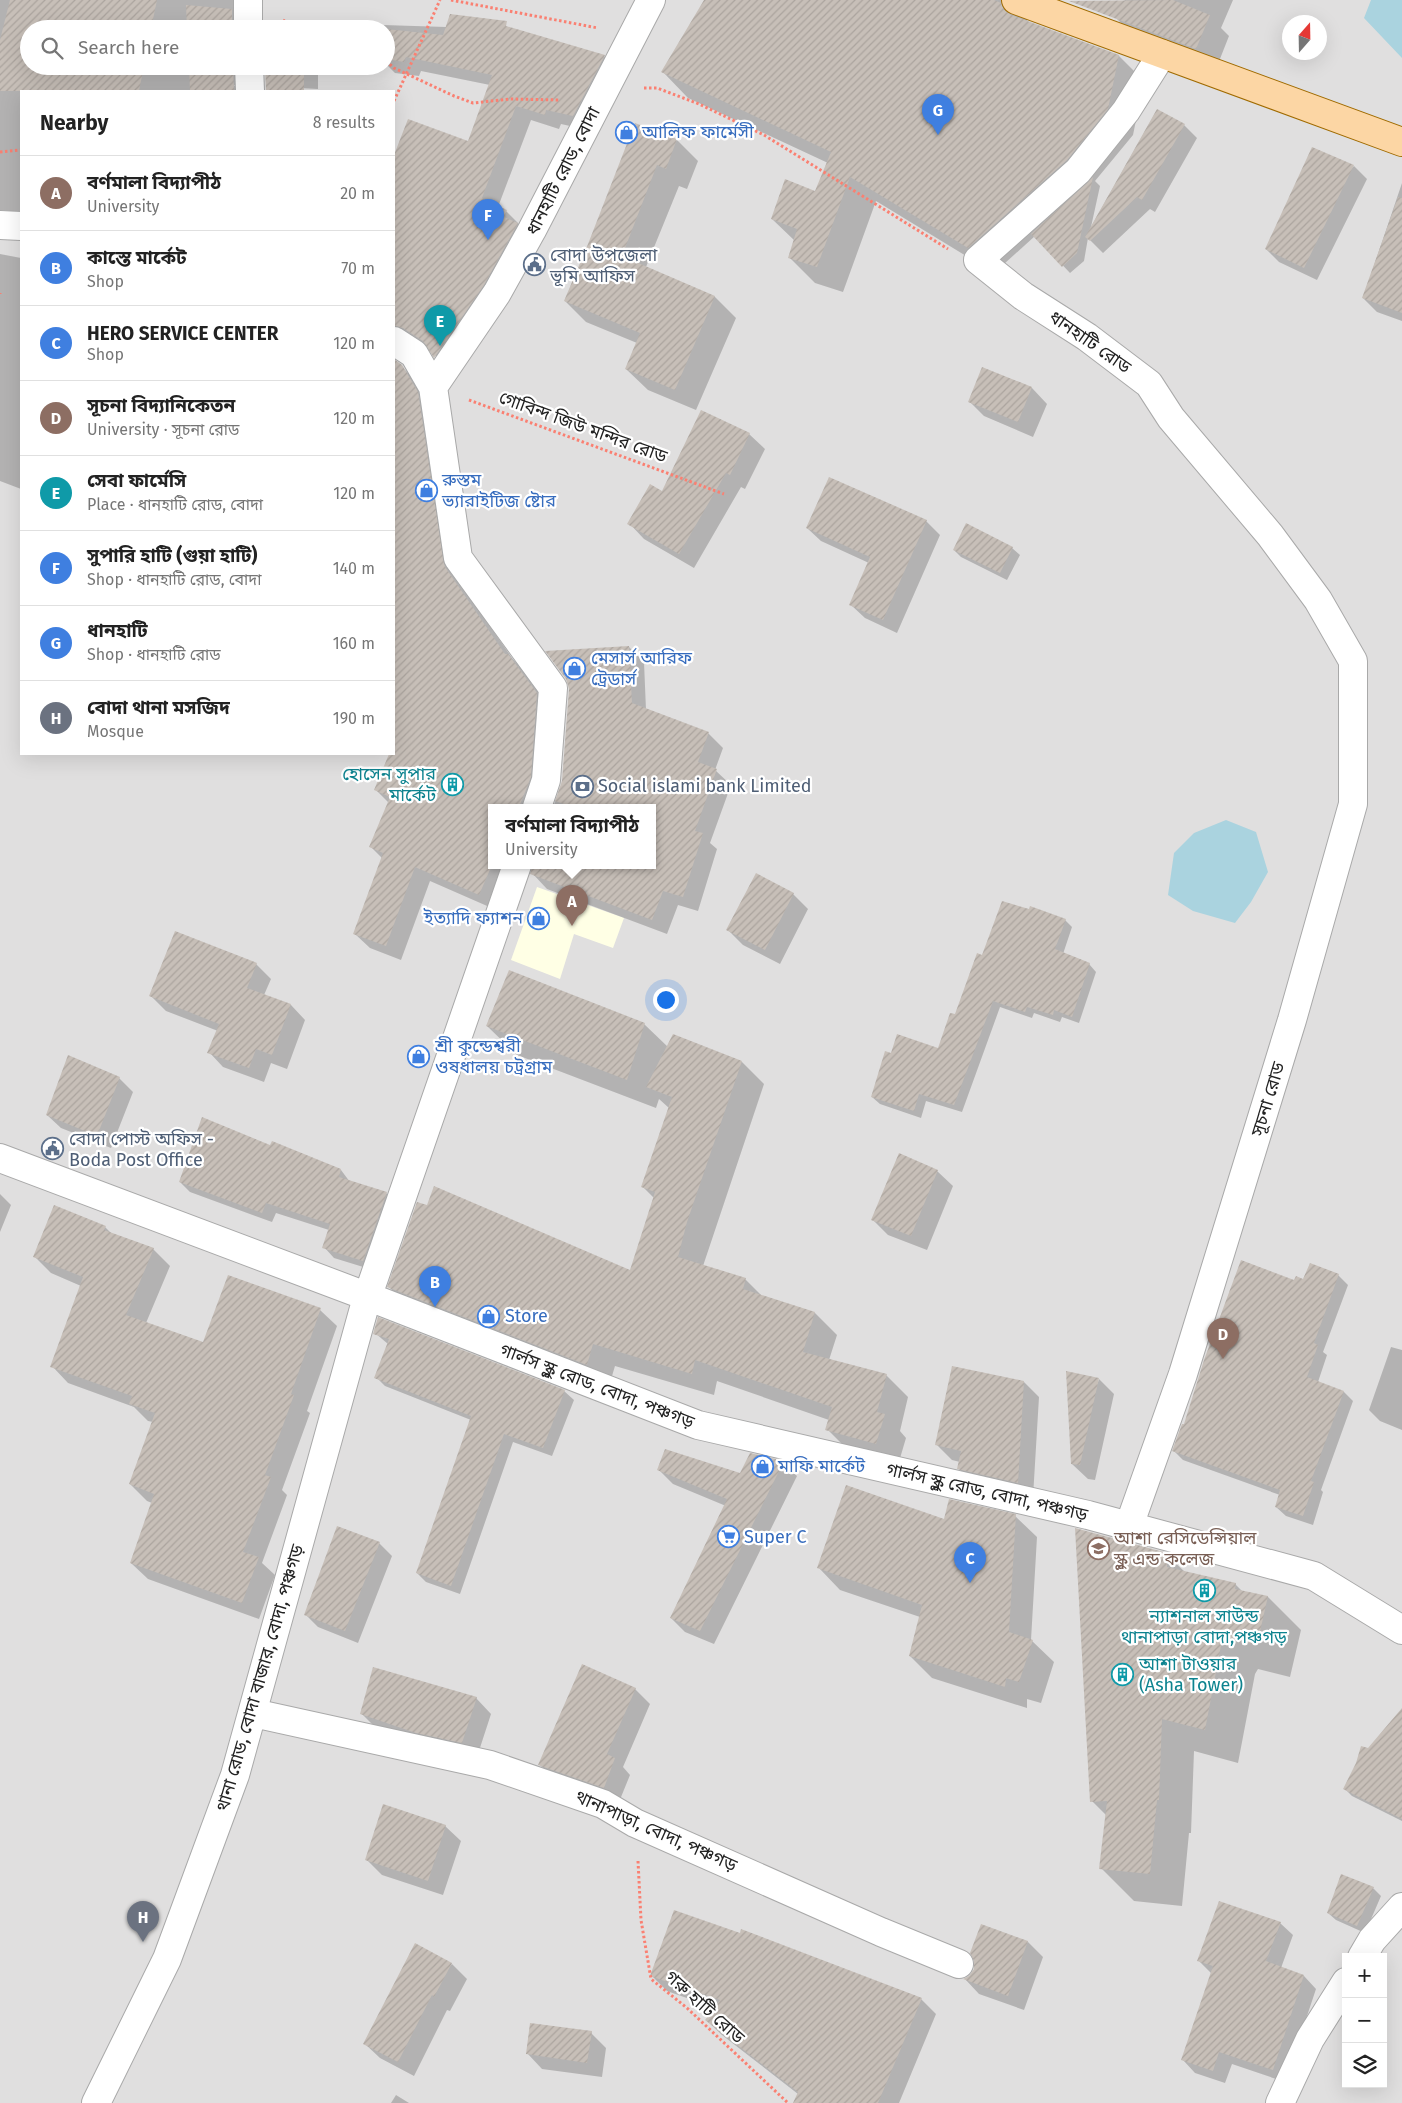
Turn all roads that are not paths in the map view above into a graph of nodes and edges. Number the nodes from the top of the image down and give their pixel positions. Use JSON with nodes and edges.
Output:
{"nodes":[{"id":1,"x":248,"y":0,"type":"edge"},
{"id":2,"x":651,"y":0,"type":"edge"},
{"id":3,"x":1016,"y":0,"type":"edge"},
{"id":4,"x":248,"y":20,"type":"edge"},
{"id":5,"x":1162,"y":54,"type":"junction"},
{"id":6,"x":249,"y":75,"type":"edge"},
{"id":7,"x":250,"y":90,"type":"edge"},
{"id":8,"x":1402,"y":142,"type":"edge"},
{"id":9,"x":0,"y":225,"type":"edge"},
{"id":10,"x":20,"y":226,"type":"edge"},
{"id":11,"x":395,"y":342,"type":"edge"},
{"id":12,"x":434,"y":387,"type":"junction"},
{"id":13,"x":1353,"y":662,"type":"joint"},
{"id":14,"x":538,"y":804,"type":"edge"},
{"id":15,"x":516,"y":869,"type":"edge"},
{"id":16,"x":0,"y":1158,"type":"edge"},
{"id":17,"x":368,"y":1297,"type":"junction"},
{"id":18,"x":1129,"y":1526,"type":"junction"},
{"id":19,"x":1402,"y":1630,"type":"edge"},
{"id":20,"x":253,"y":1713,"type":"junction"},
{"id":21,"x":1402,"y":1908,"type":"edge"},
{"id":22,"x":1364,"y":1953,"type":"edge"},
{"id":23,"x":959,"y":1964,"type":"dead end"},
{"id":24,"x":1342,"y":1988,"type":"edge"},
{"id":25,"x":96,"y":2103,"type":"edge"},
{"id":26,"x":1280,"y":2103,"type":"edge"}],
"edges":[{"from":1,"to":4,"type":"street"},
{"from":2,"to":12,"type":"street","name":"ধানহাটি রোড, বোদা"},
{"from":3,"to":5,"type":"main road"},
{"from":5,"to":8,"type":"main road"},
{"from":5,"to":13,"type":"street","name":"ধানহাটি রোড"},
{"from":6,"to":7,"type":"street"},
{"from":9,"to":10,"type":"street"},
{"from":11,"to":12,"type":"street"},
{"from":12,"to":14,"type":"street"},
{"from":13,"to":18,"type":"street","name":"সূচনা রোড"},
{"from":15,"to":17,"type":"street","name":"থানা রোড, বোদা বাজার, বোদা, পঞ্চগড়"},
{"from":16,"to":17,"type":"street","name":"গার্লস স্কুল রোড, বোদা, পঞ্চগড়"},
{"from":17,"to":18,"type":"street","name":"গার্লস স্কুল রোড, বোদা, পঞ্চগড়"},
{"from":17,"to":20,"type":"street","name":"থানা রোড, বোদা বাজার, বোদা, পঞ্চগড়"},
{"from":18,"to":19,"type":"street","name":"গার্লস স্কুল রোড, বোদা, পঞ্চগড়"},
{"from":20,"to":23,"type":"street","name":"থানাপাড়া, বোদা, পঞ্চগড়"},
{"from":20,"to":25,"type":"street","name":"থানা রোড, বোদা বাজার, বোদা, পঞ্চগড়"},
{"from":21,"to":22,"type":"street"},
{"from":24,"to":26,"type":"street"}]}
